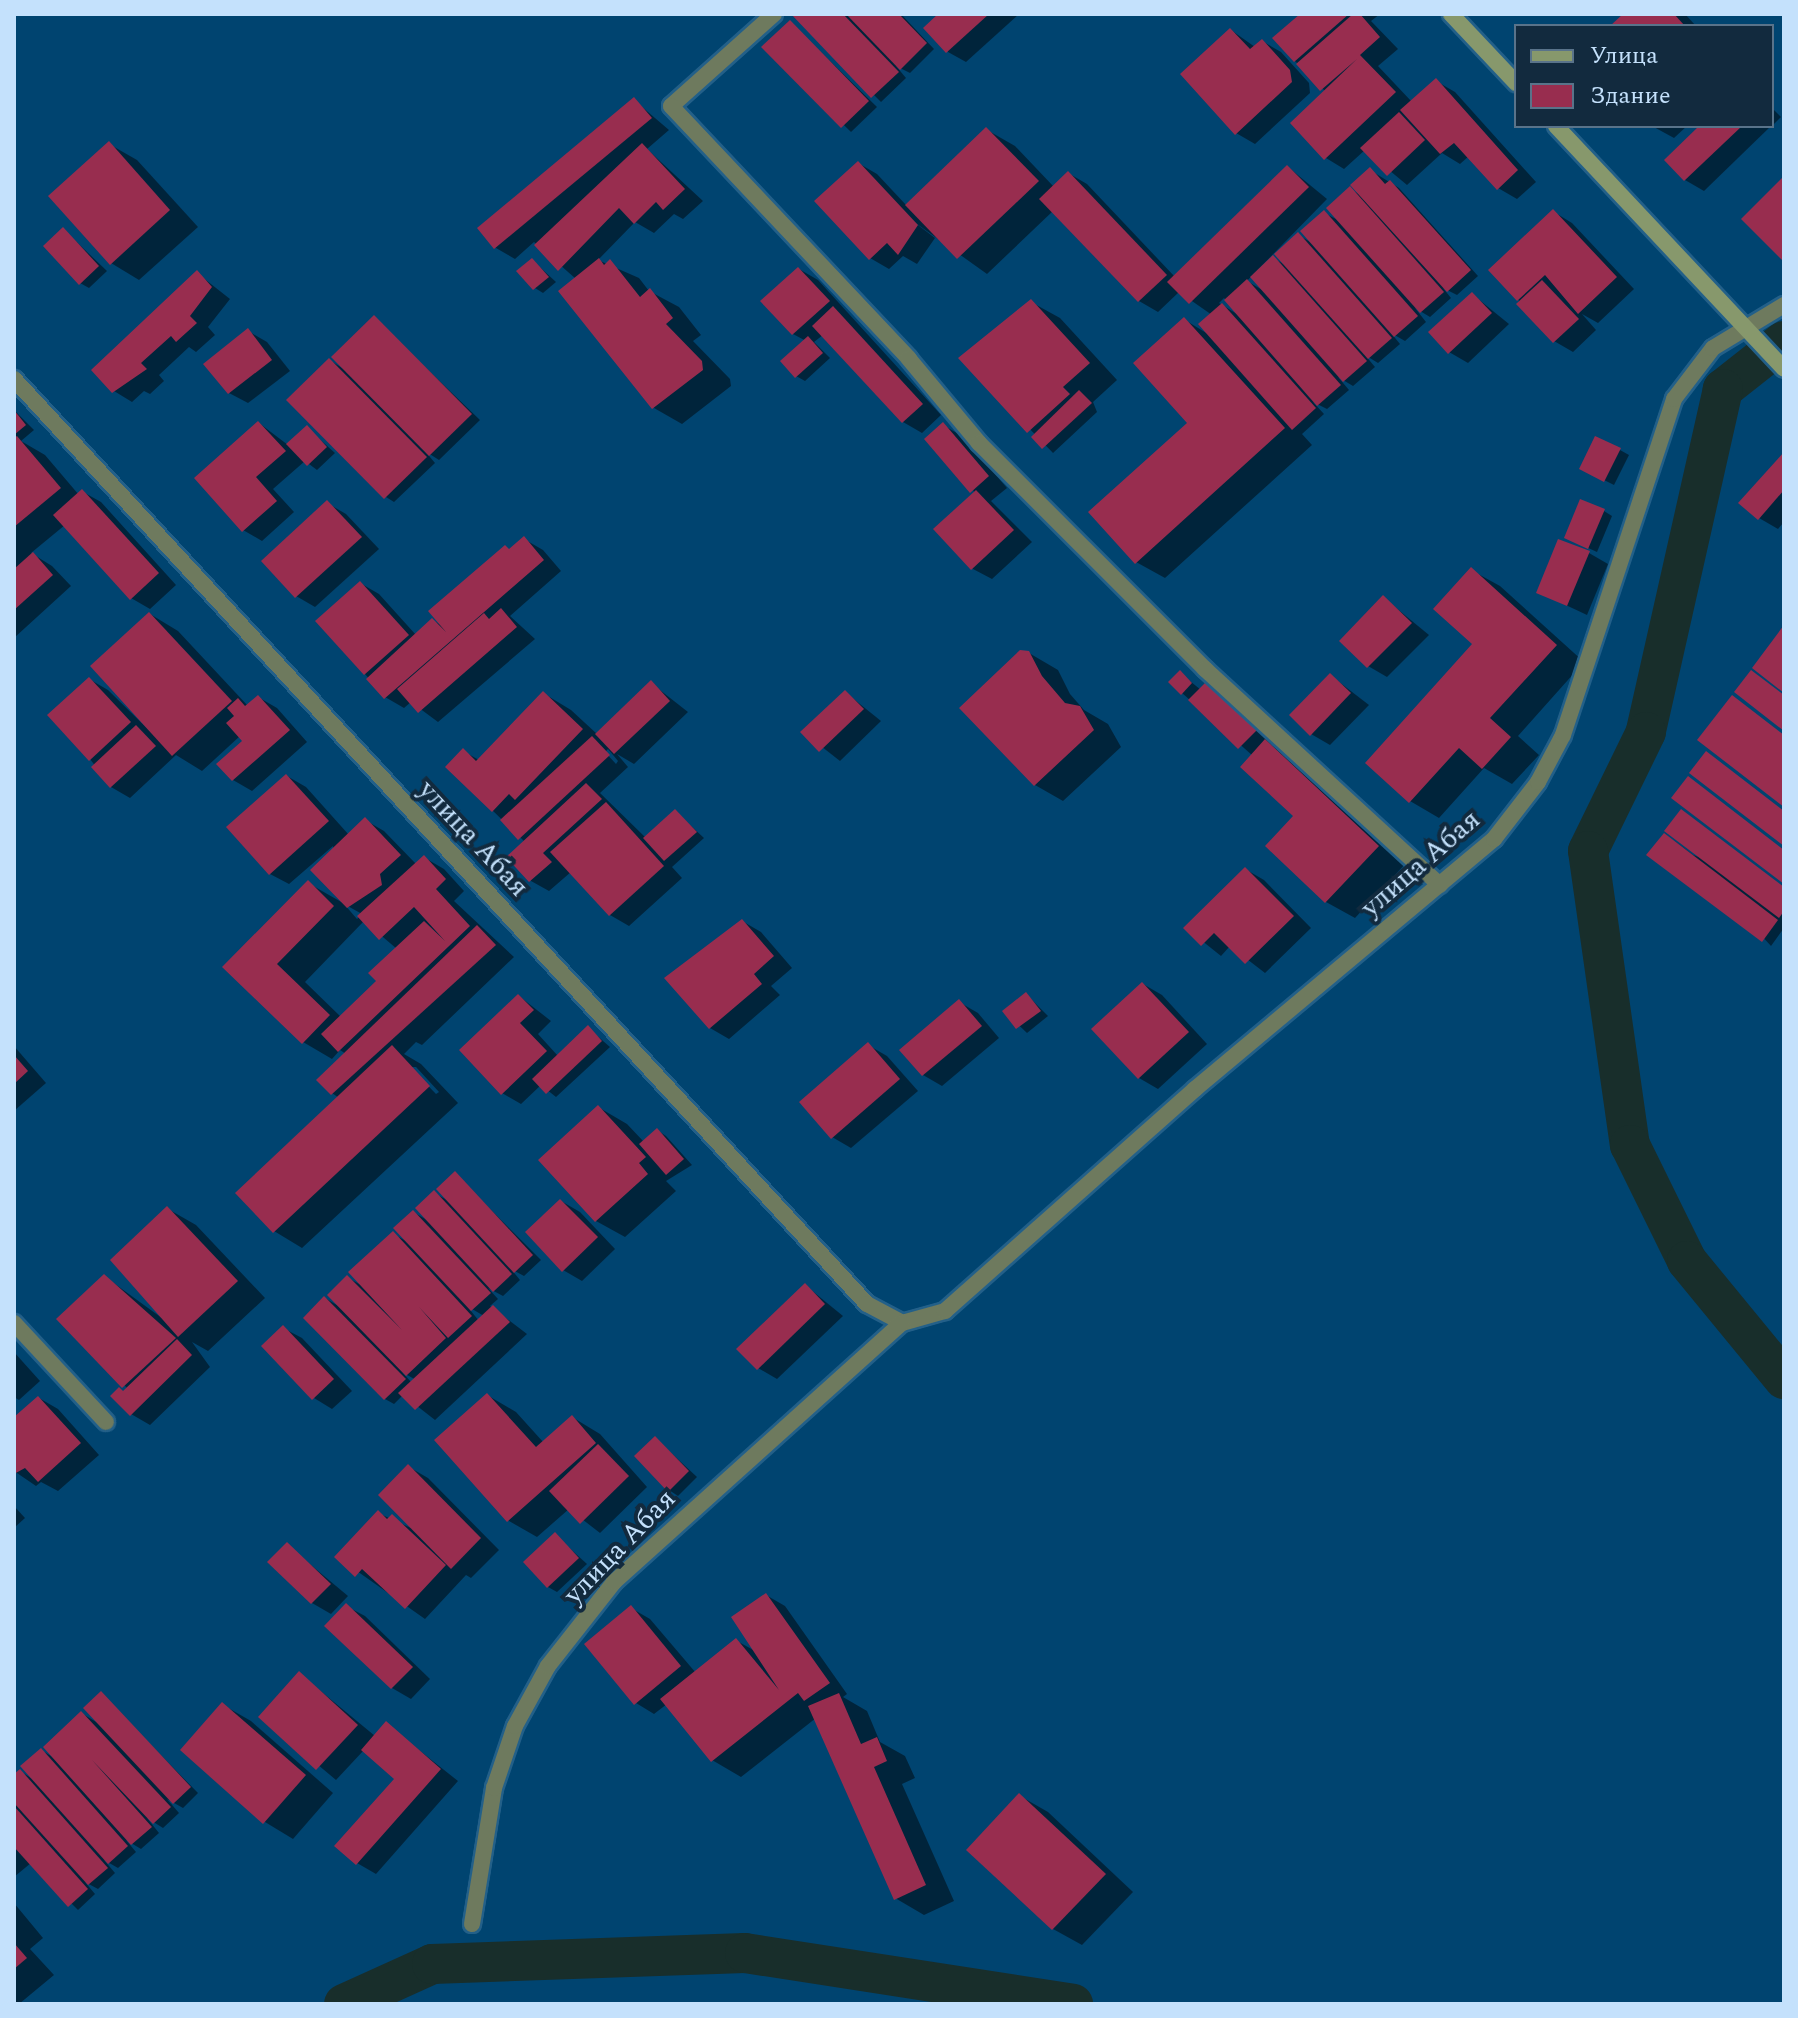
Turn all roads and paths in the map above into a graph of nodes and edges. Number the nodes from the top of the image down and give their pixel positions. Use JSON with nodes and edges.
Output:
{"nodes":[{"id":1,"x":774,"y":14,"type":"edge"},
{"id":2,"x":1451,"y":14,"type":"edge"},
{"id":3,"x":1514,"y":81,"type":"edge"},
{"id":4,"x":1558,"y":128,"type":"edge"},
{"id":5,"x":1784,"y":305,"type":"edge"},
{"id":6,"x":1754,"y":335,"type":"junction"},
{"id":7,"x":1784,"y":369,"type":"edge"},
{"id":8,"x":14,"y":379,"type":"edge"},
{"id":9,"x":1440,"y":885,"type":"junction"},
{"id":10,"x":14,"y":1323,"type":"edge"},
{"id":11,"x":902,"y":1323,"type":"junction"},
{"id":12,"x":106,"y":1422,"type":"dead end"},
{"id":13,"x":472,"y":1924,"type":"dead end"}],
"edges":[{"from":1,"to":9,"type":"street"},
{"from":2,"to":3,"type":"main road"},
{"from":4,"to":6,"type":"main road"},
{"from":5,"to":6,"type":"street","name":"улица Абая"},
{"from":6,"to":7,"type":"main road"},
{"from":6,"to":9,"type":"street","name":"улица Абая"},
{"from":8,"to":11,"type":"street","name":"улица Абая"},
{"from":9,"to":11,"type":"street","name":"улица Абая"},
{"from":10,"to":12,"type":"street"},
{"from":11,"to":13,"type":"street","name":"улица Абая"}]}
